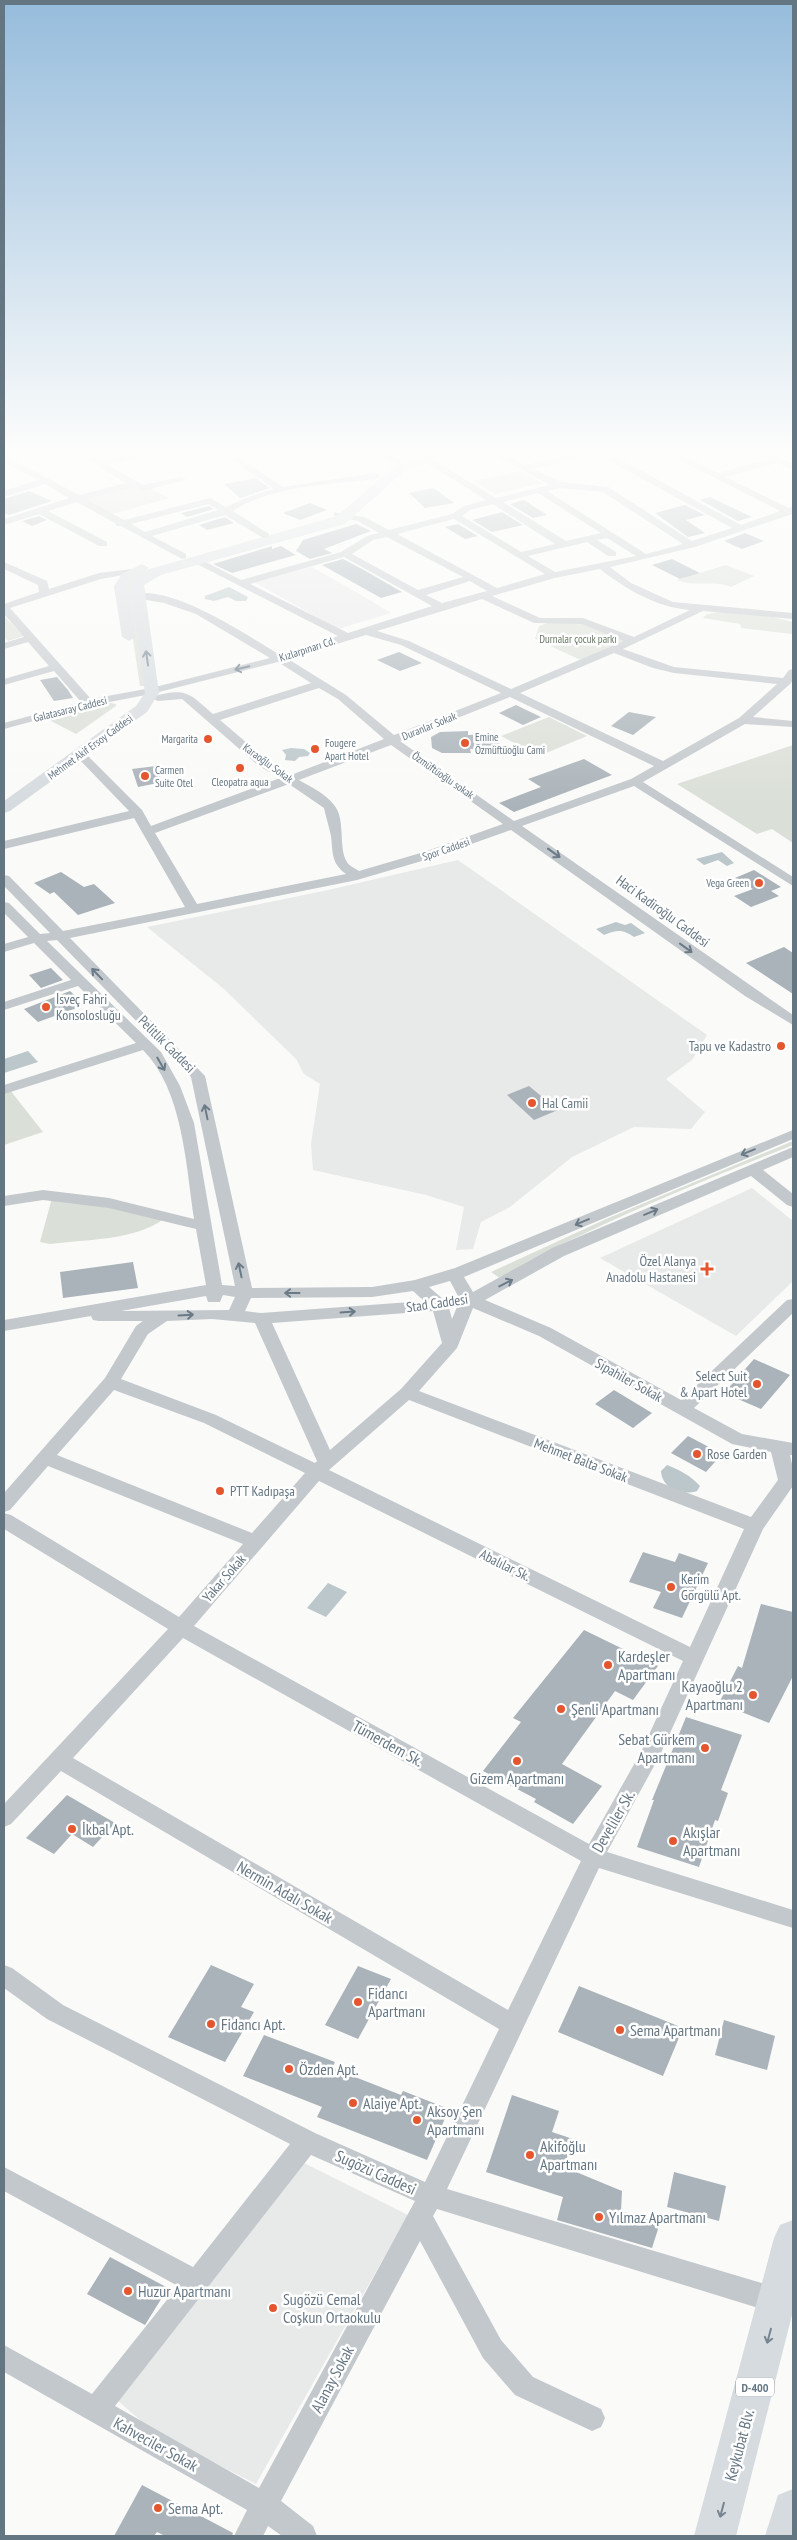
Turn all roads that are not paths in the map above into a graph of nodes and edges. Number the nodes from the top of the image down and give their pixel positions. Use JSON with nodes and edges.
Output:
{"nodes":[{"id":1,"x":136,"y":570,"type":"edge"},
{"id":2,"x":14,"y":571,"type":"edge"},
{"id":3,"x":134,"y":571,"type":"edge"},
{"id":4,"x":161,"y":571,"type":"edge"},
{"id":5,"x":215,"y":571,"type":"edge"},
{"id":6,"x":286,"y":571,"type":"edge"},
{"id":7,"x":375,"y":571,"type":"edge"},
{"id":8,"x":457,"y":571,"type":"edge"},
{"id":9,"x":546,"y":571,"type":"edge"},
{"id":10,"x":574,"y":571,"type":"edge"},
{"id":11,"x":607,"y":571,"type":"edge"},
{"id":12,"x":553,"y":575,"type":"junction"},
{"id":13,"x":471,"y":578,"type":"junction"},
{"id":14,"x":241,"y":583,"type":"junction"},
{"id":15,"x":121,"y":586,"type":"junction"},
{"id":16,"x":46,"y":588,"type":"junction"},
{"id":17,"x":496,"y":591,"type":"junction"},
{"id":18,"x":417,"y":594,"type":"junction"},
{"id":19,"x":482,"y":595,"type":"junction"},
{"id":20,"x":138,"y":596,"type":"junction"},
{"id":21,"x":441,"y":607,"type":"junction"},
{"id":22,"x":703,"y":607,"type":"junction"},
{"id":23,"x":4,"y":608,"type":"edge"},
{"id":24,"x":793,"y":616,"type":"edge"},
{"id":25,"x":381,"y":626,"type":"junction"},
{"id":26,"x":365,"y":631,"type":"junction"},
{"id":27,"x":346,"y":636,"type":"junction"},
{"id":28,"x":31,"y":638,"type":"junction"},
{"id":29,"x":635,"y":641,"type":"junction"},
{"id":30,"x":405,"y":643,"type":"junction"},
{"id":31,"x":4,"y":646,"type":"edge"},
{"id":32,"x":614,"y":649,"type":"junction"},
{"id":33,"x":132,"y":654,"type":"dead end"},
{"id":34,"x":278,"y":659,"type":"junction"},
{"id":35,"x":57,"y":667,"type":"junction"},
{"id":36,"x":135,"y":673,"type":"dead end"},
{"id":37,"x":791,"y":675,"type":"edge"},
{"id":38,"x":4,"y":682,"type":"edge"},
{"id":39,"x":320,"y":684,"type":"junction"},
{"id":40,"x":151,"y":691,"type":"junction"},
{"id":41,"x":511,"y":693,"type":"junction"},
{"id":42,"x":136,"y":694,"type":"junction"},
{"id":43,"x":88,"y":703,"type":"junction"},
{"id":44,"x":142,"y":709,"type":"junction"},
{"id":45,"x":212,"y":718,"type":"junction"},
{"id":46,"x":743,"y":720,"type":"junction"},
{"id":47,"x":793,"y":724,"type":"edge"},
{"id":48,"x":4,"y":726,"type":"edge"},
{"id":49,"x":393,"y":740,"type":"junction"},
{"id":50,"x":80,"y":754,"type":"junction"},
{"id":51,"x":664,"y":766,"type":"junction"},
{"id":52,"x":290,"y":780,"type":"junction"},
{"id":53,"x":635,"y":782,"type":"junction"},
{"id":54,"x":4,"y":794,"type":"edge"},
{"id":55,"x":4,"y":808,"type":"edge"},
{"id":56,"x":138,"y":813,"type":"junction"},
{"id":57,"x":514,"y":825,"type":"junction"},
{"id":58,"x":148,"y":831,"type":"junction"},
{"id":59,"x":4,"y":845,"type":"edge"},
{"id":60,"x":357,"y":876,"type":"junction"},
{"id":61,"x":4,"y":878,"type":"edge"},
{"id":62,"x":793,"y":882,"type":"edge"},
{"id":63,"x":4,"y":906,"type":"edge"},
{"id":64,"x":193,"y":909,"type":"junction"},
{"id":65,"x":60,"y":936,"type":"junction"},
{"id":66,"x":37,"y":938,"type":"junction"},
{"id":67,"x":4,"y":948,"type":"edge"},
{"id":68,"x":81,"y":981,"type":"junction"},
{"id":69,"x":4,"y":1006,"type":"edge"},
{"id":70,"x":793,"y":1021,"type":"edge"},
{"id":71,"x":145,"y":1044,"type":"junction"},
{"id":72,"x":4,"y":1090,"type":"edge"},
{"id":73,"x":793,"y":1134,"type":"edge"},
{"id":74,"x":793,"y":1152,"type":"edge"},
{"id":75,"x":752,"y":1169,"type":"junction"},
{"id":76,"x":4,"y":1201,"type":"edge"},
{"id":77,"x":793,"y":1202,"type":"edge"},
{"id":78,"x":203,"y":1226,"type":"junction"},
{"id":79,"x":454,"y":1274,"type":"junction"},
{"id":80,"x":416,"y":1285,"type":"junction"},
{"id":81,"x":215,"y":1289,"type":"junction"},
{"id":82,"x":245,"y":1293,"type":"junction"},
{"id":83,"x":468,"y":1299,"type":"junction"},
{"id":84,"x":793,"y":1304,"type":"edge"},
{"id":85,"x":440,"y":1305,"type":"junction"},
{"id":86,"x":212,"y":1314,"type":"junction"},
{"id":87,"x":163,"y":1316,"type":"junction"},
{"id":88,"x":235,"y":1316,"type":"junction"},
{"id":89,"x":50,"y":1317,"type":"junction"},
{"id":90,"x":261,"y":1318,"type":"junction"},
{"id":91,"x":4,"y":1325,"type":"edge"},
{"id":92,"x":452,"y":1344,"type":"junction"},
{"id":93,"x":112,"y":1382,"type":"junction"},
{"id":94,"x":407,"y":1393,"type":"junction"},
{"id":95,"x":682,"y":1409,"type":"junction"},
{"id":96,"x":786,"y":1448,"type":"edge"},
{"id":97,"x":47,"y":1458,"type":"junction"},
{"id":98,"x":321,"y":1468,"type":"junction"},
{"id":99,"x":790,"y":1484,"type":"edge"},
{"id":100,"x":4,"y":1505,"type":"edge"},
{"id":101,"x":4,"y":1520,"type":"edge"},
{"id":102,"x":755,"y":1526,"type":"junction"},
{"id":103,"x":256,"y":1542,"type":"junction"},
{"id":104,"x":181,"y":1628,"type":"junction"},
{"id":105,"x":694,"y":1658,"type":"junction"},
{"id":106,"x":58,"y":1760,"type":"junction"},
{"id":107,"x":4,"y":1818,"type":"edge"},
{"id":108,"x":593,"y":1857,"type":"junction"},
{"id":109,"x":793,"y":1919,"type":"edge"},
{"id":110,"x":4,"y":1975,"type":"edge"},
{"id":111,"x":511,"y":2024,"type":"junction"},
{"id":112,"x":307,"y":2141,"type":"junction"},
{"id":113,"x":4,"y":2178,"type":"edge"},
{"id":114,"x":425,"y":2206,"type":"junction"},
{"id":115,"x":793,"y":2238,"type":"edge"},
{"id":116,"x":197,"y":2283,"type":"junction"},
{"id":117,"x":778,"y":2301,"type":"junction"},
{"id":118,"x":4,"y":2358,"type":"edge"},
{"id":119,"x":96,"y":2410,"type":"junction"},
{"id":120,"x":592,"y":2418,"type":"dead end"},
{"id":121,"x":264,"y":2505,"type":"junction"},
{"id":122,"x":793,"y":2510,"type":"edge"},
{"id":123,"x":248,"y":2536,"type":"edge"},
{"id":124,"x":303,"y":2536,"type":"edge"},
{"id":125,"x":715,"y":2536,"type":"edge"},
{"id":126,"x":786,"y":2536,"type":"edge"}],
"edges":[{"from":1,"to":15,"type":"main road"},
{"from":2,"to":16,"type":"street"},
{"from":3,"to":16,"type":"street"},
{"from":4,"to":20,"type":"main road"},
{"from":5,"to":14,"type":"street"},
{"from":6,"to":14,"type":"street"},
{"from":7,"to":18,"type":"street"},
{"from":8,"to":13,"type":"street"},
{"from":9,"to":12,"type":"street"},
{"from":10,"to":12,"type":"street","name":"Kızlarpınarı Cd."},
{"from":11,"to":22,"type":"street"},
{"from":12,"to":17,"type":"street","name":"Kızlarpınarı Cd."},
{"from":13,"to":17,"type":"street"},
{"from":13,"to":18,"type":"street"},
{"from":14,"to":27,"type":"street"},
{"from":15,"to":16,"type":"street"},
{"from":15,"to":33,"type":"main road"},
{"from":16,"to":23,"type":"street"},
{"from":17,"to":19,"type":"street","name":"Kızlarpınarı Cd."},
{"from":18,"to":21,"type":"street"},
{"from":19,"to":21,"type":"street","name":"Kızlarpınarı Cd."},
{"from":19,"to":29,"type":"street"},
{"from":20,"to":34,"type":"street","name":"Özmüftüoğlu sokak"},
{"from":40,"to":20,"type":"main road","one_way":true},
{"from":21,"to":25,"type":"street","name":"Kızlarpınarı Cd."},
{"from":22,"to":24,"type":"street"},
{"from":22,"to":29,"type":"street","name":"Duranlar Sokak"},
{"from":23,"to":28,"type":"street"},
{"from":25,"to":26,"type":"street","name":"Kızlarpınarı Cd."},
{"from":25,"to":30,"type":"street"},
{"from":26,"to":27,"type":"street","name":"Kızlarpınarı Cd."},
{"from":26,"to":30,"type":"street"},
{"from":27,"to":34,"type":"street","name":"Kızlarpınarı Cd."},
{"from":28,"to":31,"type":"street"},
{"from":28,"to":35,"type":"street"},
{"from":29,"to":32,"type":"street","name":"Duranlar Sokak"},
{"from":30,"to":41,"type":"street"},
{"from":32,"to":37,"type":"street"},
{"from":32,"to":41,"type":"street","name":"Duranlar Sokak"},
{"from":34,"to":39,"type":"street","name":"Özmüftüoğlu sokak"},
{"from":34,"to":40,"type":"street","name":"Kızlarpınarı Cd.","one_way":true},
{"from":35,"to":38,"type":"street"},
{"from":35,"to":43,"type":"street"},
{"from":36,"to":42,"type":"main road","name":"Mehmet Akif Ersoy Caddesi"},
{"from":37,"to":46,"type":"street","name":"Spor Caddesi"},
{"from":39,"to":45,"type":"street"},
{"from":39,"to":49,"type":"street","name":"Özmüftüoğlu sokak"},
{"from":40,"to":42,"type":"street","name":"Kızlarpınarı Cd."},
{"from":40,"to":44,"type":"main road","name":"Mehmet Akif Ersoy Caddesi"},
{"from":41,"to":49,"type":"street","name":"Duranlar Sokak"},
{"from":41,"to":51,"type":"street"},
{"from":42,"to":43,"type":"street","name":"Galatasaray Caddesi"},
{"from":42,"to":54,"type":"main road","name":"Mehmet Akif Ersoy Caddesi"},
{"from":43,"to":48,"type":"street","name":"Galatasaray Caddesi"},
{"from":44,"to":45,"type":"street","name":"Karaoğlu Sokak"},
{"from":44,"to":50,"type":"main road","name":"Mehmet Akif Ersoy Caddesi"},
{"from":45,"to":52,"type":"street","name":"Karaoğlu Sokak"},
{"from":46,"to":47,"type":"street"},
{"from":46,"to":51,"type":"street","name":"Spor Caddesi"},
{"from":49,"to":52,"type":"street","name":"Duranlar Sokak"},
{"from":49,"to":57,"type":"street","name":"Özmüftüoğlu sokak"},
{"from":50,"to":55,"type":"main road","name":"Mehmet Akif Ersoy Caddesi"},
{"from":50,"to":56,"type":"street"},
{"from":51,"to":53,"type":"street","name":"Spor Caddesi"},
{"from":52,"to":58,"type":"street","name":"Duranlar Sokak"},
{"from":52,"to":60,"type":"street","name":"Karaoğlu Sokak"},
{"from":53,"to":57,"type":"street","name":"Spor Caddesi"},
{"from":53,"to":62,"type":"street"},
{"from":56,"to":58,"type":"street"},
{"from":56,"to":59,"type":"street"},
{"from":57,"to":60,"type":"street","name":"Spor Caddesi"},
{"from":57,"to":70,"type":"street","name":"Haci Kadiroğlu Caddesi","one_way":true},
{"from":58,"to":64,"type":"street"},
{"from":60,"to":64,"type":"street","name":"Spor Caddesi"},
{"from":61,"to":65,"type":"street","name":"Pelitlik Caddesi"},
{"from":63,"to":66,"type":"street","name":"Pelitlik Caddesi"},
{"from":64,"to":65,"type":"street","name":"Spor Caddesi"},
{"from":65,"to":66,"type":"street","name":"Spor Caddesi"},
{"from":82,"to":65,"type":"street","name":"Pelitlik Caddesi","one_way":true},
{"from":66,"to":67,"type":"street","name":"Spor Caddesi"},
{"from":66,"to":68,"type":"street","name":"Pelitlik Caddesi"},
{"from":68,"to":69,"type":"street"},
{"from":68,"to":71,"type":"street","name":"Pelitlik Caddesi"},
{"from":71,"to":72,"type":"street"},
{"from":71,"to":78,"type":"street","name":"Pelitlik Caddesi","one_way":true},
{"from":73,"to":79,"type":"street","name":"Stad Caddesi","one_way":true},
{"from":74,"to":75,"type":"street","name":"Stad Caddesi"},
{"from":75,"to":77,"type":"street"},
{"from":83,"to":75,"type":"street","name":"Stad Caddesi","one_way":true},
{"from":76,"to":78,"type":"street"},
{"from":78,"to":81,"type":"street","name":"Pelitlik Caddesi"},
{"from":79,"to":80,"type":"street","name":"Stad Caddesi"},
{"from":79,"to":83,"type":"street"},
{"from":80,"to":82,"type":"street","name":"Stad Caddesi","one_way":true},
{"from":80,"to":85,"type":"street"},
{"from":81,"to":82,"type":"street","name":"Stad Caddesi"},
{"from":81,"to":86,"type":"street","name":"Pelitlik Caddesi"},
{"from":81,"to":89,"type":"street","name":"Stad Caddesi"},
{"from":82,"to":88,"type":"street"},
{"from":83,"to":85,"type":"street","name":"Stad Caddesi"},
{"from":83,"to":92,"type":"street","name":"Yakar Sokak"},
{"from":83,"to":95,"type":"street","name":"Sipahiler Sokak"},
{"from":84,"to":95,"type":"street"},
{"from":90,"to":85,"type":"street","name":"Stad Caddesi","one_way":true},
{"from":85,"to":92,"type":"street"},
{"from":87,"to":86,"type":"street","name":"Stad Caddesi","one_way":true},
{"from":86,"to":88,"type":"street","name":"Stad Caddesi"},
{"from":87,"to":89,"type":"street","name":"Stad Caddesi"},
{"from":87,"to":93,"type":"street"},
{"from":88,"to":90,"type":"street","name":"Stad Caddesi"},
{"from":89,"to":91,"type":"street","name":"Stad Caddesi"},
{"from":90,"to":98,"type":"street"},
{"from":92,"to":94,"type":"street","name":"Yakar Sokak"},
{"from":93,"to":97,"type":"street"},
{"from":93,"to":98,"type":"street","name":"Abalılar Sk."},
{"from":94,"to":98,"type":"street","name":"Yakar Sokak"},
{"from":94,"to":102,"type":"street","name":"Mehmet Balta Sokak"},
{"from":95,"to":96,"type":"street","name":"Sipahiler Sokak"},
{"from":96,"to":99,"type":"street","name":"Develiler Sk."},
{"from":97,"to":100,"type":"street"},
{"from":97,"to":103,"type":"street"},
{"from":98,"to":103,"type":"street","name":"Yakar Sokak"},
{"from":98,"to":105,"type":"street","name":"Abalılar Sk."},
{"from":99,"to":102,"type":"street","name":"Develiler Sk."},
{"from":101,"to":104,"type":"street","name":"Tümerdem Sk."},
{"from":102,"to":105,"type":"street","name":"Develiler Sk."},
{"from":103,"to":104,"type":"street","name":"Yakar Sokak"},
{"from":104,"to":106,"type":"street","name":"Yakar Sokak"},
{"from":104,"to":108,"type":"street","name":"Tümerdem Sk."},
{"from":105,"to":108,"type":"street","name":"Develiler Sk."},
{"from":106,"to":107,"type":"street","name":"Yakar Sokak"},
{"from":106,"to":111,"type":"street","name":"Nermin Adalı Sokak"},
{"from":108,"to":109,"type":"street","name":"Tümerdem Sk."},
{"from":108,"to":111,"type":"street","name":"Develiler Sk."},
{"from":110,"to":112,"type":"street","name":"Sugözü Caddesi"},
{"from":111,"to":114,"type":"street","name":"Develiler Sk."},
{"from":112,"to":114,"type":"street","name":"Sugözü Caddesi"},
{"from":112,"to":116,"type":"street"},
{"from":113,"to":116,"type":"street"},
{"from":114,"to":117,"type":"street","name":"Sugözü Caddesi"},
{"from":114,"to":120,"type":"street"},
{"from":114,"to":121,"type":"street","name":"Alanay Sokak"},
{"from":115,"to":117,"type":"highway","name":"Keykubat Blv.","number":"D-400"},
{"from":116,"to":119,"type":"street"},
{"from":117,"to":125,"type":"highway","name":"Keykubat Blv.","number":"D-400","one_way":true},
{"from":118,"to":119,"type":"street","name":"Kahveciler Sokak"},
{"from":119,"to":121,"type":"street","name":"Kahveciler Sokak"},
{"from":121,"to":123,"type":"street","name":"Alanay Sokak"},
{"from":121,"to":124,"type":"street","name":"Kahveciler Sokak"},
{"from":122,"to":126,"type":"highway"}]}
